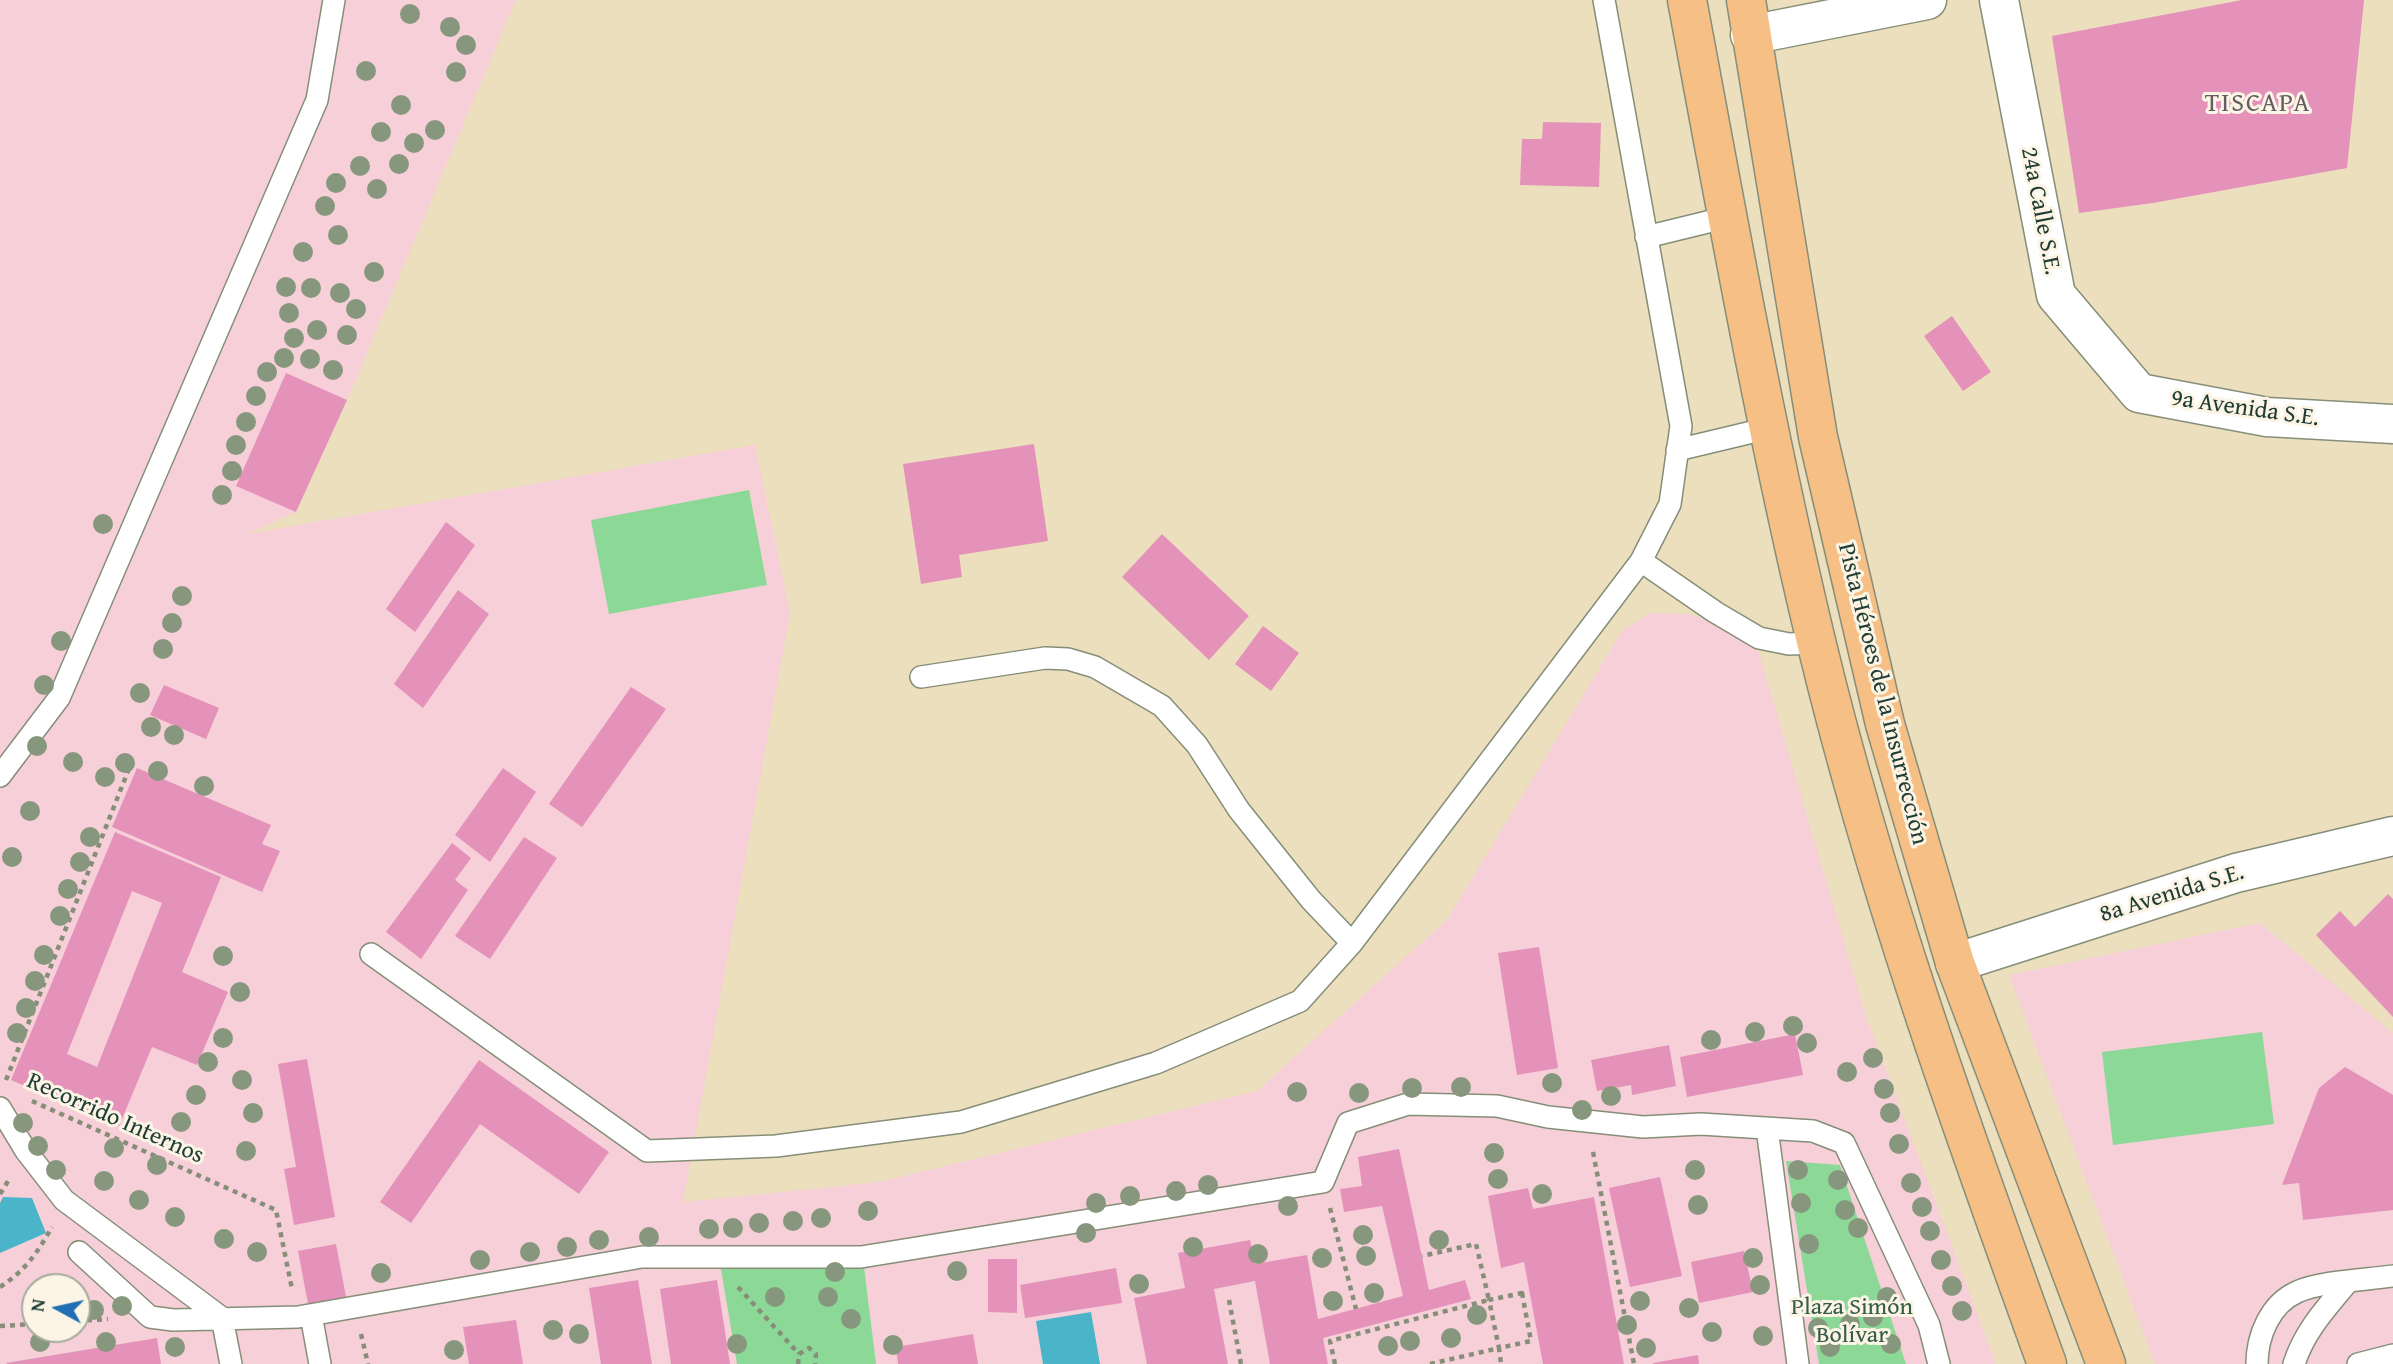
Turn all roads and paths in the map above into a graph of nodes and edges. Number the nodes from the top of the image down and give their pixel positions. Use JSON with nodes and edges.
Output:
{"nodes":[{"id":1,"x":334,"y":0,"type":"edge"},
{"id":2,"x":1604,"y":0,"type":"edge"},
{"id":3,"x":1687,"y":0,"type":"edge"},
{"id":4,"x":1927,"y":0,"type":"edge"},
{"id":5,"x":1999,"y":0,"type":"edge"},
{"id":6,"x":1748,"y":18,"type":"edge"},
{"id":7,"x":1728,"y":217,"type":"junction"},
{"id":8,"x":1646,"y":237,"type":"junction"},
{"id":9,"x":2139,"y":393,"type":"joint"},
{"id":10,"x":2393,"y":424,"type":"edge"},
{"id":11,"x":1769,"y":428,"type":"junction"},
{"id":12,"x":1677,"y":450,"type":"junction"},
{"id":13,"x":1641,"y":561,"type":"junction"},
{"id":14,"x":1816,"y":643,"type":"junction"},
{"id":15,"x":921,"y":677,"type":"dead end"},
{"id":16,"x":130,"y":766,"type":"dead end"},
{"id":17,"x":0,"y":776,"type":"edge"},
{"id":18,"x":2393,"y":836,"type":"edge"},
{"id":19,"x":1352,"y":943,"type":"junction"},
{"id":20,"x":370,"y":954,"type":"dead end"},
{"id":21,"x":1955,"y":962,"type":"junction"},
{"id":22,"x":2,"y":1098,"type":"edge"},
{"id":23,"x":28,"y":1100,"type":"dead end"},
{"id":24,"x":1587,"y":1121,"type":"junction"},
{"id":25,"x":1767,"y":1128,"type":"junction"},
{"id":26,"x":1322,"y":1182,"type":"junction"},
{"id":27,"x":67,"y":1202,"type":"junction"},
{"id":28,"x":79,"y":1252,"type":"dead end"},
{"id":29,"x":1422,"y":1256,"type":"dead end"},
{"id":30,"x":710,"y":1257,"type":"junction"},
{"id":31,"x":2393,"y":1276,"type":"edge"},
{"id":32,"x":2347,"y":1283,"type":"junction"},
{"id":33,"x":0,"y":1287,"type":"edge"},
{"id":34,"x":1229,"y":1300,"type":"dead end"},
{"id":35,"x":1489,"y":1300,"type":"junction"},
{"id":36,"x":1356,"y":1309,"type":"dead end"},
{"id":37,"x":304,"y":1316,"type":"junction"},
{"id":38,"x":222,"y":1318,"type":"junction"},
{"id":39,"x":21,"y":1325,"type":"edge"},
{"id":40,"x":0,"y":1326,"type":"edge"},
{"id":41,"x":1499,"y":1348,"type":"junction"},
{"id":42,"x":799,"y":1354,"type":"junction"},
{"id":43,"x":2393,"y":1355,"type":"edge"},
{"id":44,"x":231,"y":1364,"type":"edge"},
{"id":45,"x":320,"y":1364,"type":"edge"},
{"id":46,"x":798,"y":1364,"type":"edge"},
{"id":47,"x":815,"y":1364,"type":"edge"},
{"id":48,"x":1241,"y":1364,"type":"edge"},
{"id":49,"x":1335,"y":1364,"type":"edge"},
{"id":50,"x":1430,"y":1364,"type":"edge"},
{"id":51,"x":1501,"y":1364,"type":"edge"},
{"id":52,"x":1634,"y":1364,"type":"edge"},
{"id":53,"x":1798,"y":1364,"type":"edge"},
{"id":54,"x":1939,"y":1364,"type":"edge"},
{"id":55,"x":2048,"y":1364,"type":"edge"},
{"id":56,"x":2106,"y":1364,"type":"edge"},
{"id":57,"x":2257,"y":1364,"type":"edge"},
{"id":58,"x":2294,"y":1364,"type":"edge"},
{"id":59,"x":2358,"y":1364,"type":"edge"}],
"edges":[{"from":1,"to":17,"type":"lane"},
{"from":2,"to":8,"type":"lane"},
{"from":3,"to":7,"type":"main road","name":"Pista Héroes de la Insurrección"},
{"from":4,"to":6,"type":"street"},
{"from":5,"to":9,"type":"street","name":"24a Calle S.E."},
{"from":6,"to":21,"type":"main road","name":"Pista Héroes de la Insurrección"},
{"from":7,"to":8,"type":"lane"},
{"from":7,"to":11,"type":"main road","name":"Pista Héroes de la Insurrección"},
{"from":8,"to":12,"type":"lane"},
{"from":9,"to":10,"type":"street","name":"9a Avenida S.E."},
{"from":11,"to":12,"type":"lane"},
{"from":11,"to":14,"type":"main road","name":"Pista Héroes de la Insurrección"},
{"from":12,"to":13,"type":"lane"},
{"from":13,"to":14,"type":"lane"},
{"from":13,"to":19,"type":"lane"},
{"from":14,"to":55,"type":"main road","name":"Pista Héroes de la Insurrección"},
{"from":15,"to":19,"type":"lane"},
{"from":16,"to":22,"type":"path","name":"Recorrido Internos"},
{"from":18,"to":21,"type":"street","name":"8a Avenida S.E."},
{"from":19,"to":20,"type":"lane"},
{"from":21,"to":56,"type":"main road","name":"Pista Héroes de la Insurrección"},
{"from":22,"to":27,"type":"lane"},
{"from":23,"to":37,"type":"path","name":"Recorrido Internos"},
{"from":24,"to":25,"type":"lane"},
{"from":24,"to":26,"type":"lane"},
{"from":24,"to":52,"type":"path"},
{"from":25,"to":53,"type":"lane"},
{"from":25,"to":54,"type":"lane"},
{"from":26,"to":30,"type":"lane"},
{"from":26,"to":36,"type":"path"},
{"from":27,"to":33,"type":"path"},
{"from":27,"to":38,"type":"lane"},
{"from":28,"to":38,"type":"lane"},
{"from":29,"to":35,"type":"path"},
{"from":30,"to":37,"type":"lane"},
{"from":30,"to":42,"type":"path"},
{"from":31,"to":32,"type":"lane"},
{"from":32,"to":57,"type":"lane"},
{"from":32,"to":58,"type":"lane"},
{"from":34,"to":48,"type":"path"},
{"from":35,"to":41,"type":"path"},
{"from":35,"to":41,"type":"path"},
{"from":35,"to":49,"type":"path"},
{"from":37,"to":38,"type":"lane"},
{"from":37,"to":45,"type":"lane"},
{"from":38,"to":44,"type":"lane"},
{"from":39,"to":40,"type":"path"},
{"from":41,"to":50,"type":"path"},
{"from":41,"to":51,"type":"path"},
{"from":42,"to":46,"type":"path"},
{"from":42,"to":47,"type":"path"},
{"from":43,"to":59,"type":"lane"}]}
